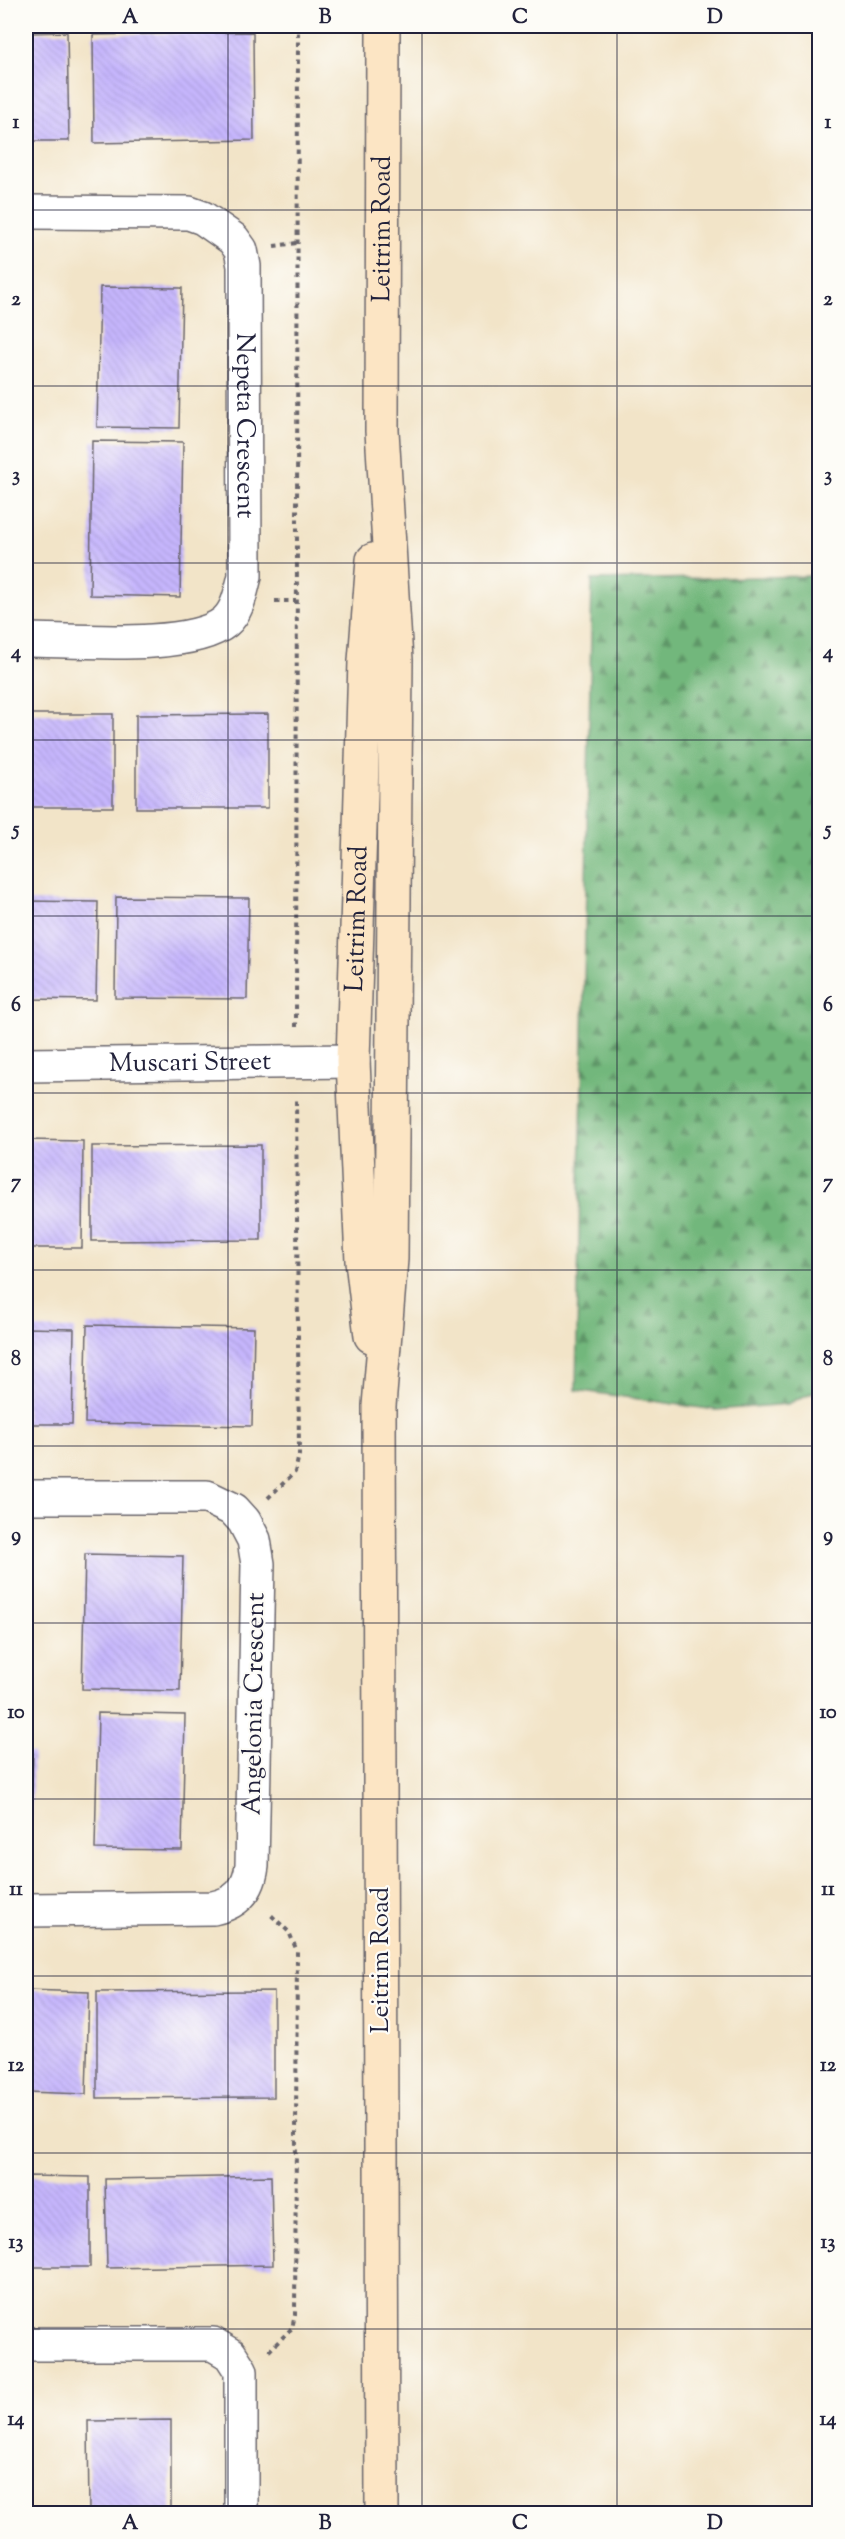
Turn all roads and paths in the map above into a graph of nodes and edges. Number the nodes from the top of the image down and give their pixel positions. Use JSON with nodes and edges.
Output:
{"nodes":[{"id":1,"x":298,"y":26,"type":"edge"},
{"id":2,"x":383,"y":26,"type":"edge"},
{"id":3,"x":26,"y":212,"type":"edge"},
{"id":4,"x":382,"y":431,"type":"junction"},
{"id":5,"x":26,"y":640,"type":"edge"},
{"id":6,"x":354,"y":1061,"type":"junction"},
{"id":7,"x":296,"y":1064,"type":"junction"},
{"id":8,"x":26,"y":1065,"type":"edge"},
{"id":9,"x":379,"y":1406,"type":"junction"},
{"id":10,"x":26,"y":1497,"type":"edge"},
{"id":11,"x":244,"y":1521,"type":"junction"},
{"id":12,"x":242,"y":1894,"type":"junction"},
{"id":13,"x":26,"y":1910,"type":"edge"},
{"id":14,"x":26,"y":2344,"type":"edge"},
{"id":15,"x":241,"y":2371,"type":"junction"},
{"id":16,"x":241,"y":2514,"type":"edge"},
{"id":17,"x":382,"y":2514,"type":"edge"}],
"edges":[{"from":1,"to":7,"type":"path"},
{"from":2,"to":4,"type":"main road","name":"Leitrim Road"},
{"from":3,"to":5,"type":"street","name":"Nepeta Crescent"},
{"from":4,"to":6,"type":"main road","name":"Leitrim Road"},
{"from":4,"to":9,"type":"main road","name":"Leitrim Road"},
{"from":6,"to":7,"type":"street","name":"Muscari Street"},
{"from":6,"to":9,"type":"main road","name":"Leitrim Road"},
{"from":7,"to":8,"type":"street","name":"Muscari Street"},
{"from":7,"to":11,"type":"path"},
{"from":9,"to":17,"type":"main road","name":"Leitrim Road"},
{"from":10,"to":11,"type":"street","name":"Angelonia Crescent"},
{"from":11,"to":12,"type":"street","name":"Angelonia Crescent"},
{"from":12,"to":13,"type":"street"},
{"from":12,"to":15,"type":"path"},
{"from":14,"to":15,"type":"street"},
{"from":15,"to":16,"type":"street"}]}
